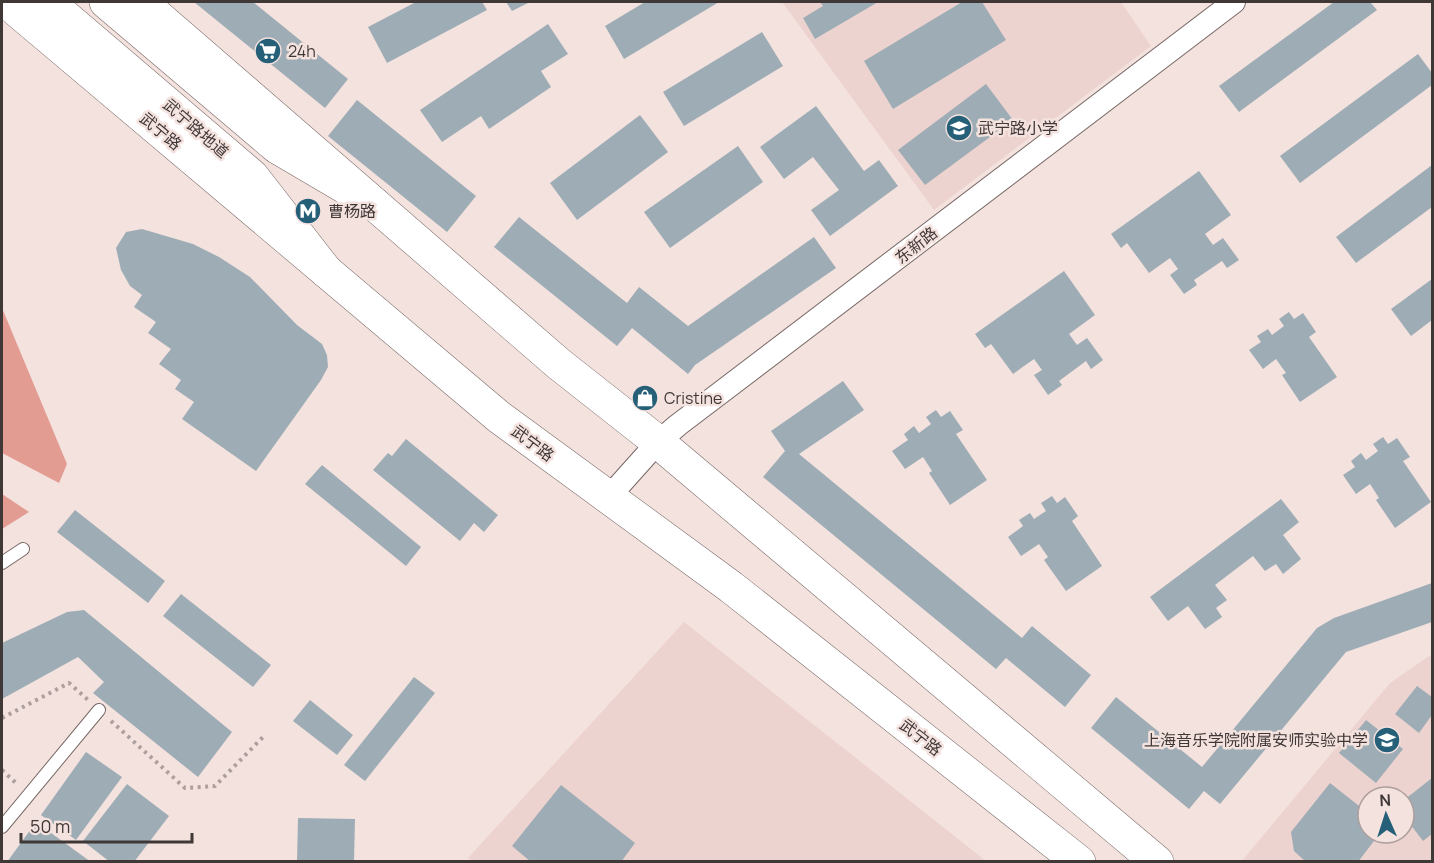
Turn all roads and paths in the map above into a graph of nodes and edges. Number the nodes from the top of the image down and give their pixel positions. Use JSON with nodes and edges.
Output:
{"nodes":[{"id":1,"x":7,"y":2,"type":"edge"},
{"id":2,"x":48,"y":2,"type":"edge"},
{"id":3,"x":106,"y":2,"type":"edge"},
{"id":4,"x":141,"y":2,"type":"edge"},
{"id":5,"x":1234,"y":2,"type":"edge"},
{"id":6,"x":374,"y":204,"type":"junction"},
{"id":7,"x":326,"y":271,"type":"junction"},
{"id":8,"x":658,"y":442,"type":"junction"},
{"id":9,"x":607,"y":499,"type":"junction"},
{"id":10,"x":23,"y":549,"type":"dead end"},
{"id":11,"x":2,"y":563,"type":"edge"},
{"id":12,"x":99,"y":710,"type":"junction"},
{"id":13,"x":2,"y":717,"type":"edge"},
{"id":14,"x":264,"y":736,"type":"dead end"},
{"id":15,"x":2,"y":827,"type":"edge"},
{"id":16,"x":1079,"y":861,"type":"edge"},
{"id":17,"x":1157,"y":861,"type":"edge"}],
"edges":[{"from":1,"to":7,"type":"main road","name":"武宁路"},
{"from":2,"to":7,"type":"main road","name":"武宁路地道"},
{"from":3,"to":6,"type":"main road"},
{"from":4,"to":6,"type":"main road"},
{"from":5,"to":8,"type":"street","name":"东新路"},
{"from":6,"to":8,"type":"main road"},
{"from":7,"to":9,"type":"main road","name":"武宁路"},
{"from":8,"to":9,"type":"street","name":"东新路"},
{"from":8,"to":17,"type":"main road"},
{"from":9,"to":16,"type":"main road","name":"武宁路"},
{"from":10,"to":11,"type":"lane"},
{"from":12,"to":13,"type":"path"},
{"from":12,"to":14,"type":"path"},
{"from":12,"to":15,"type":"lane"}]}
